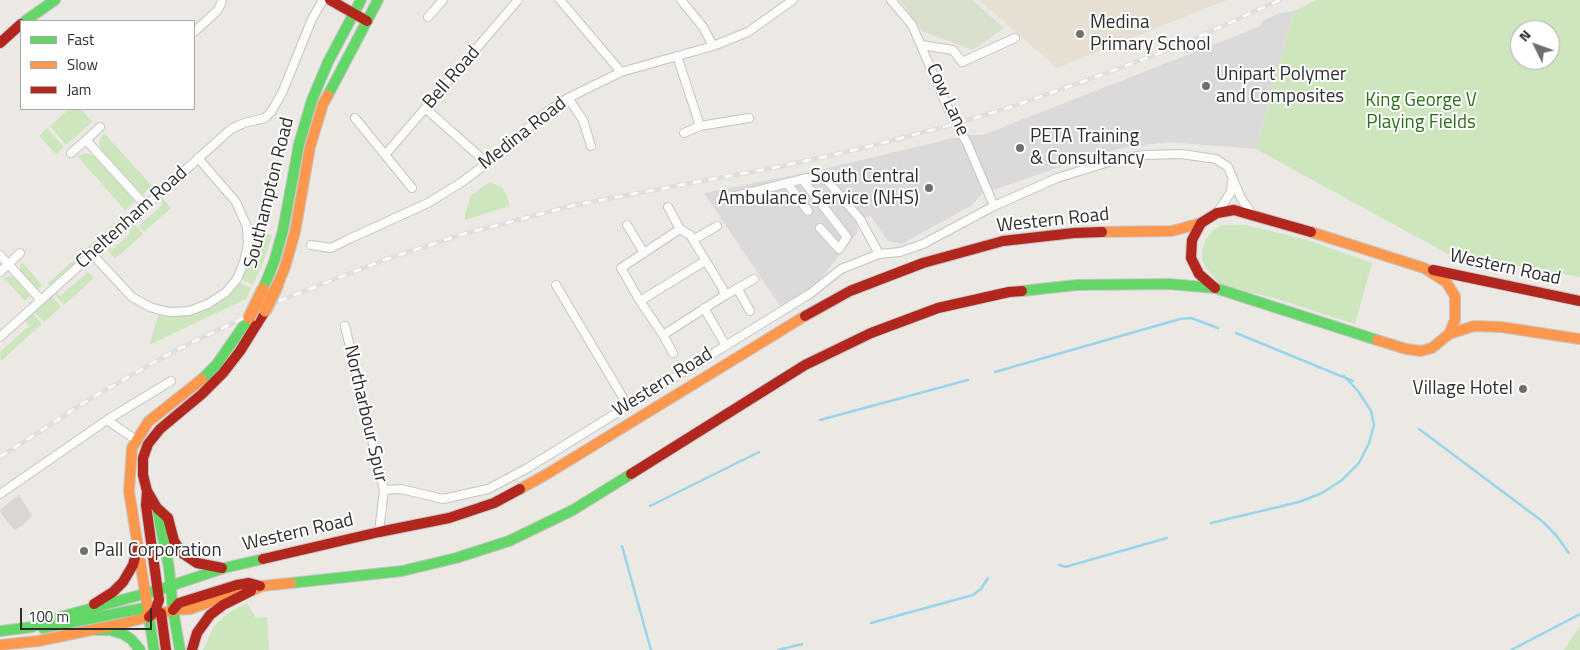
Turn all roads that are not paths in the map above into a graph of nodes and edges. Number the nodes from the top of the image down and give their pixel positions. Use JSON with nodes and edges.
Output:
{"nodes":[{"id":1,"x":56,"y":0,"type":"edge"},
{"id":2,"x":222,"y":0,"type":"edge"},
{"id":3,"x":323,"y":0,"type":"edge"},
{"id":4,"x":330,"y":0,"type":"edge"},
{"id":5,"x":361,"y":0,"type":"edge"},
{"id":6,"x":378,"y":0,"type":"edge"},
{"id":7,"x":443,"y":0,"type":"edge"},
{"id":8,"x":518,"y":0,"type":"edge"},
{"id":9,"x":560,"y":0,"type":"edge"},
{"id":10,"x":681,"y":0,"type":"edge"},
{"id":11,"x":793,"y":0,"type":"edge"},
{"id":12,"x":891,"y":0,"type":"edge"},
{"id":13,"x":354,"y":13,"type":"junction"},
{"id":14,"x":428,"y":17,"type":"dead end"},
{"id":15,"x":26,"y":20,"type":"edge"},
{"id":16,"x":367,"y":21,"type":"junction"},
{"id":17,"x":20,"y":25,"type":"edge"},
{"id":18,"x":195,"y":31,"type":"edge"},
{"id":19,"x":1015,"y":38,"type":"dead end"},
{"id":20,"x":0,"y":42,"type":"edge"},
{"id":21,"x":921,"y":45,"type":"junction"},
{"id":22,"x":713,"y":46,"type":"junction"},
{"id":23,"x":677,"y":56,"type":"junction"},
{"id":24,"x":621,"y":72,"type":"junction"},
{"id":25,"x":568,"y":98,"type":"junction"},
{"id":26,"x":425,"y":108,"type":"junction"},
{"id":27,"x":355,"y":118,"type":"dead end"},
{"id":28,"x":749,"y":118,"type":"dead end"},
{"id":29,"x":700,"y":126,"type":"junction"},
{"id":30,"x":100,"y":127,"type":"dead end"},
{"id":31,"x":684,"y":133,"type":"dead end"},
{"id":32,"x":86,"y":140,"type":"junction"},
{"id":33,"x":591,"y":146,"type":"dead end"},
{"id":34,"x":71,"y":153,"type":"dead end"},
{"id":35,"x":386,"y":155,"type":"junction"},
{"id":36,"x":198,"y":158,"type":"junction"},
{"id":37,"x":487,"y":163,"type":"junction"},
{"id":38,"x":802,"y":179,"type":"junction"},
{"id":39,"x":1232,"y":179,"type":"junction"},
{"id":40,"x":787,"y":183,"type":"junction"},
{"id":41,"x":412,"y":188,"type":"dead end"},
{"id":42,"x":720,"y":200,"type":"dead end"},
{"id":43,"x":146,"y":206,"type":"junction"},
{"id":44,"x":994,"y":206,"type":"junction"},
{"id":45,"x":668,"y":207,"type":"dead end"},
{"id":46,"x":808,"y":211,"type":"dead end"},
{"id":47,"x":1217,"y":213,"type":"junction"},
{"id":48,"x":1252,"y":214,"type":"junction"},
{"id":49,"x":1201,"y":223,"type":"junction"},
{"id":50,"x":627,"y":225,"type":"dead end"},
{"id":51,"x":717,"y":226,"type":"dead end"},
{"id":52,"x":820,"y":228,"type":"dead end"},
{"id":53,"x":680,"y":229,"type":"junction"},
{"id":54,"x":693,"y":240,"type":"junction"},
{"id":55,"x":311,"y":245,"type":"dead end"},
{"id":56,"x":20,"y":253,"type":"dead end"},
{"id":57,"x":644,"y":253,"type":"junction"},
{"id":58,"x":879,"y":254,"type":"junction"},
{"id":59,"x":0,"y":255,"type":"edge"},
{"id":60,"x":93,"y":255,"type":"junction"},
{"id":61,"x":705,"y":261,"type":"junction"},
{"id":62,"x":8,"y":264,"type":"junction"},
{"id":63,"x":1424,"y":268,"type":"junction"},
{"id":64,"x":0,"y":272,"type":"edge"},
{"id":65,"x":754,"y":279,"type":"dead end"},
{"id":66,"x":556,"y":285,"type":"dead end"},
{"id":67,"x":737,"y":288,"type":"junction"},
{"id":68,"x":1215,"y":288,"type":"junction"},
{"id":69,"x":724,"y":296,"type":"junction"},
{"id":70,"x":41,"y":300,"type":"junction"},
{"id":71,"x":640,"y":301,"type":"junction"},
{"id":72,"x":1580,"y":301,"type":"edge"},
{"id":73,"x":704,"y":308,"type":"junction"},
{"id":74,"x":750,"y":311,"type":"dead end"},
{"id":75,"x":345,"y":326,"type":"dead end"},
{"id":76,"x":1449,"y":334,"type":"junction"},
{"id":77,"x":662,"y":335,"type":"junction"},
{"id":78,"x":0,"y":337,"type":"edge"},
{"id":79,"x":1580,"y":339,"type":"edge"},
{"id":80,"x":726,"y":346,"type":"junction"},
{"id":81,"x":673,"y":353,"type":"dead end"},
{"id":82,"x":171,"y":381,"type":"dead end"},
{"id":83,"x":628,"y":406,"type":"junction"},
{"id":84,"x":106,"y":420,"type":"junction"},
{"id":85,"x":136,"y":440,"type":"junction"},
{"id":86,"x":384,"y":490,"type":"junction"},
{"id":87,"x":147,"y":491,"type":"junction"},
{"id":88,"x":0,"y":494,"type":"edge"},
{"id":89,"x":157,"y":508,"type":"junction"},
{"id":90,"x":379,"y":532,"type":"junction"},
{"id":91,"x":138,"y":546,"type":"junction"},
{"id":92,"x":224,"y":568,"type":"junction"},
{"id":93,"x":171,"y":588,"type":"junction"},
{"id":94,"x":257,"y":588,"type":"junction"},
{"id":95,"x":146,"y":594,"type":"junction"},
{"id":96,"x":162,"y":605,"type":"junction"},
{"id":97,"x":77,"y":613,"type":"junction"},
{"id":98,"x":32,"y":627,"type":"junction"},
{"id":99,"x":97,"y":630,"type":"junction"},
{"id":100,"x":0,"y":631,"type":"edge"},
{"id":101,"x":0,"y":645,"type":"edge"},
{"id":102,"x":140,"y":650,"type":"edge"},
{"id":103,"x":154,"y":650,"type":"edge"},
{"id":104,"x":166,"y":650,"type":"edge"},
{"id":105,"x":180,"y":650,"type":"edge"},
{"id":106,"x":192,"y":650,"type":"edge"}],
"edges":[{"from":1,"to":15,"type":"main road"},
{"from":2,"to":18,"type":"street"},
{"from":3,"to":36,"type":"street","name":"Cheltenham Road"},
{"from":4,"to":13,"type":"main road"},
{"from":5,"to":13,"type":"main road","name":"Southampton Road"},
{"from":6,"to":16,"type":"main road","name":"Southampton Road"},
{"from":7,"to":14,"type":"street"},
{"from":8,"to":26,"type":"street","name":"Bell Road"},
{"from":9,"to":24,"type":"street"},
{"from":10,"to":22,"type":"street"},
{"from":11,"to":22,"type":"street","name":"Medina Road"},
{"from":12,"to":21,"type":"street","name":"Cow Lane"},
{"from":13,"to":16,"type":"main road"},
{"from":13,"to":85,"type":"main road","name":"Southampton Road","bridge":true},
{"from":16,"to":87,"type":"main road","name":"Southampton Road","bridge":true},
{"from":17,"to":20,"type":"main road"},
{"from":19,"to":21,"type":"street"},
{"from":21,"to":44,"type":"street","name":"Cow Lane"},
{"from":22,"to":23,"type":"street","name":"Medina Road"},
{"from":23,"to":24,"type":"street","name":"Medina Road"},
{"from":23,"to":29,"type":"street"},
{"from":24,"to":25,"type":"street","name":"Medina Road"},
{"from":25,"to":33,"type":"street"},
{"from":25,"to":37,"type":"street","name":"Medina Road"},
{"from":26,"to":35,"type":"street","name":"Bell Road"},
{"from":26,"to":37,"type":"street"},
{"from":27,"to":35,"type":"street"},
{"from":28,"to":29,"type":"street"},
{"from":29,"to":31,"type":"street"},
{"from":30,"to":32,"type":"street"},
{"from":32,"to":34,"type":"street"},
{"from":32,"to":43,"type":"street"},
{"from":35,"to":41,"type":"street"},
{"from":36,"to":43,"type":"street","name":"Cheltenham Road"},
{"from":36,"to":60,"type":"street"},
{"from":37,"to":55,"type":"street","name":"Medina Road"},
{"from":38,"to":40,"type":"street"},
{"from":38,"to":52,"type":"street"},
{"from":38,"to":58,"type":"street"},
{"from":39,"to":44,"type":"street"},
{"from":39,"to":47,"type":"street"},
{"from":39,"to":48,"type":"street"},
{"from":40,"to":42,"type":"street"},
{"from":40,"to":46,"type":"street"},
{"from":43,"to":60,"type":"street","name":"Cheltenham Road"},
{"from":44,"to":58,"type":"street"},
{"from":45,"to":53,"type":"street"},
{"from":47,"to":48,"type":"main road"},
{"from":47,"to":49,"type":"main road","name":"Western Road"},
{"from":48,"to":63,"type":"main road"},
{"from":49,"to":68,"type":"main road"},
{"from":49,"to":90,"type":"main road","name":"Western Road"},
{"from":50,"to":57,"type":"street"},
{"from":51,"to":54,"type":"street"},
{"from":53,"to":54,"type":"street"},
{"from":53,"to":57,"type":"street"},
{"from":54,"to":61,"type":"street"},
{"from":56,"to":62,"type":"street"},
{"from":57,"to":71,"type":"street"},
{"from":58,"to":80,"type":"street"},
{"from":59,"to":62,"type":"street"},
{"from":60,"to":70,"type":"street","name":"Cheltenham Road"},
{"from":61,"to":69,"type":"street"},
{"from":61,"to":71,"type":"street"},
{"from":62,"to":64,"type":"street"},
{"from":62,"to":70,"type":"street"},
{"from":63,"to":72,"type":"main road","name":"Western Road"},
{"from":63,"to":76,"type":"main road"},
{"from":65,"to":67,"type":"street"},
{"from":66,"to":83,"type":"street"},
{"from":67,"to":69,"type":"street"},
{"from":67,"to":74,"type":"street"},
{"from":68,"to":76,"type":"main road"},
{"from":68,"to":94,"type":"main road"},
{"from":69,"to":73,"type":"street"},
{"from":70,"to":78,"type":"street","name":"Cheltenham Road"},
{"from":71,"to":77,"type":"street"},
{"from":73,"to":77,"type":"street"},
{"from":73,"to":80,"type":"street"},
{"from":75,"to":86,"type":"street","name":"Northarbour Spur"},
{"from":76,"to":79,"type":"main road"},
{"from":77,"to":81,"type":"street"},
{"from":80,"to":83,"type":"street"},
{"from":82,"to":84,"type":"street"},
{"from":83,"to":86,"type":"street"},
{"from":84,"to":85,"type":"street"},
{"from":84,"to":88,"type":"street"},
{"from":85,"to":91,"type":"main road","name":"Southampton Road"},
{"from":86,"to":90,"type":"street","name":"Northarbour Spur"},
{"from":87,"to":89,"type":"main road"},
{"from":87,"to":96,"type":"main road"},
{"from":89,"to":92,"type":"main road"},
{"from":89,"to":93,"type":"main road"},
{"from":90,"to":92,"type":"main road","name":"Western Road"},
{"from":91,"to":95,"type":"main road","name":"Southampton Road"},
{"from":91,"to":97,"type":"main road"},
{"from":92,"to":93,"type":"main road","name":"Western Road"},
{"from":93,"to":96,"type":"main road","name":"Western Road"},
{"from":93,"to":96,"type":"main road"},
{"from":94,"to":96,"type":"main road"},
{"from":94,"to":106,"type":"main road"},
{"from":95,"to":96,"type":"main road","name":"Southampton Road"},
{"from":95,"to":97,"type":"main road"},
{"from":96,"to":98,"type":"main road"},
{"from":96,"to":99,"type":"main road"},
{"from":96,"to":103,"type":"main road"},
{"from":96,"to":104,"type":"main road"},
{"from":96,"to":105,"type":"main road"},
{"from":97,"to":98,"type":"main road"},
{"from":98,"to":100,"type":"main road"},
{"from":99,"to":101,"type":"main road"},
{"from":99,"to":102,"type":"main road"}]}
